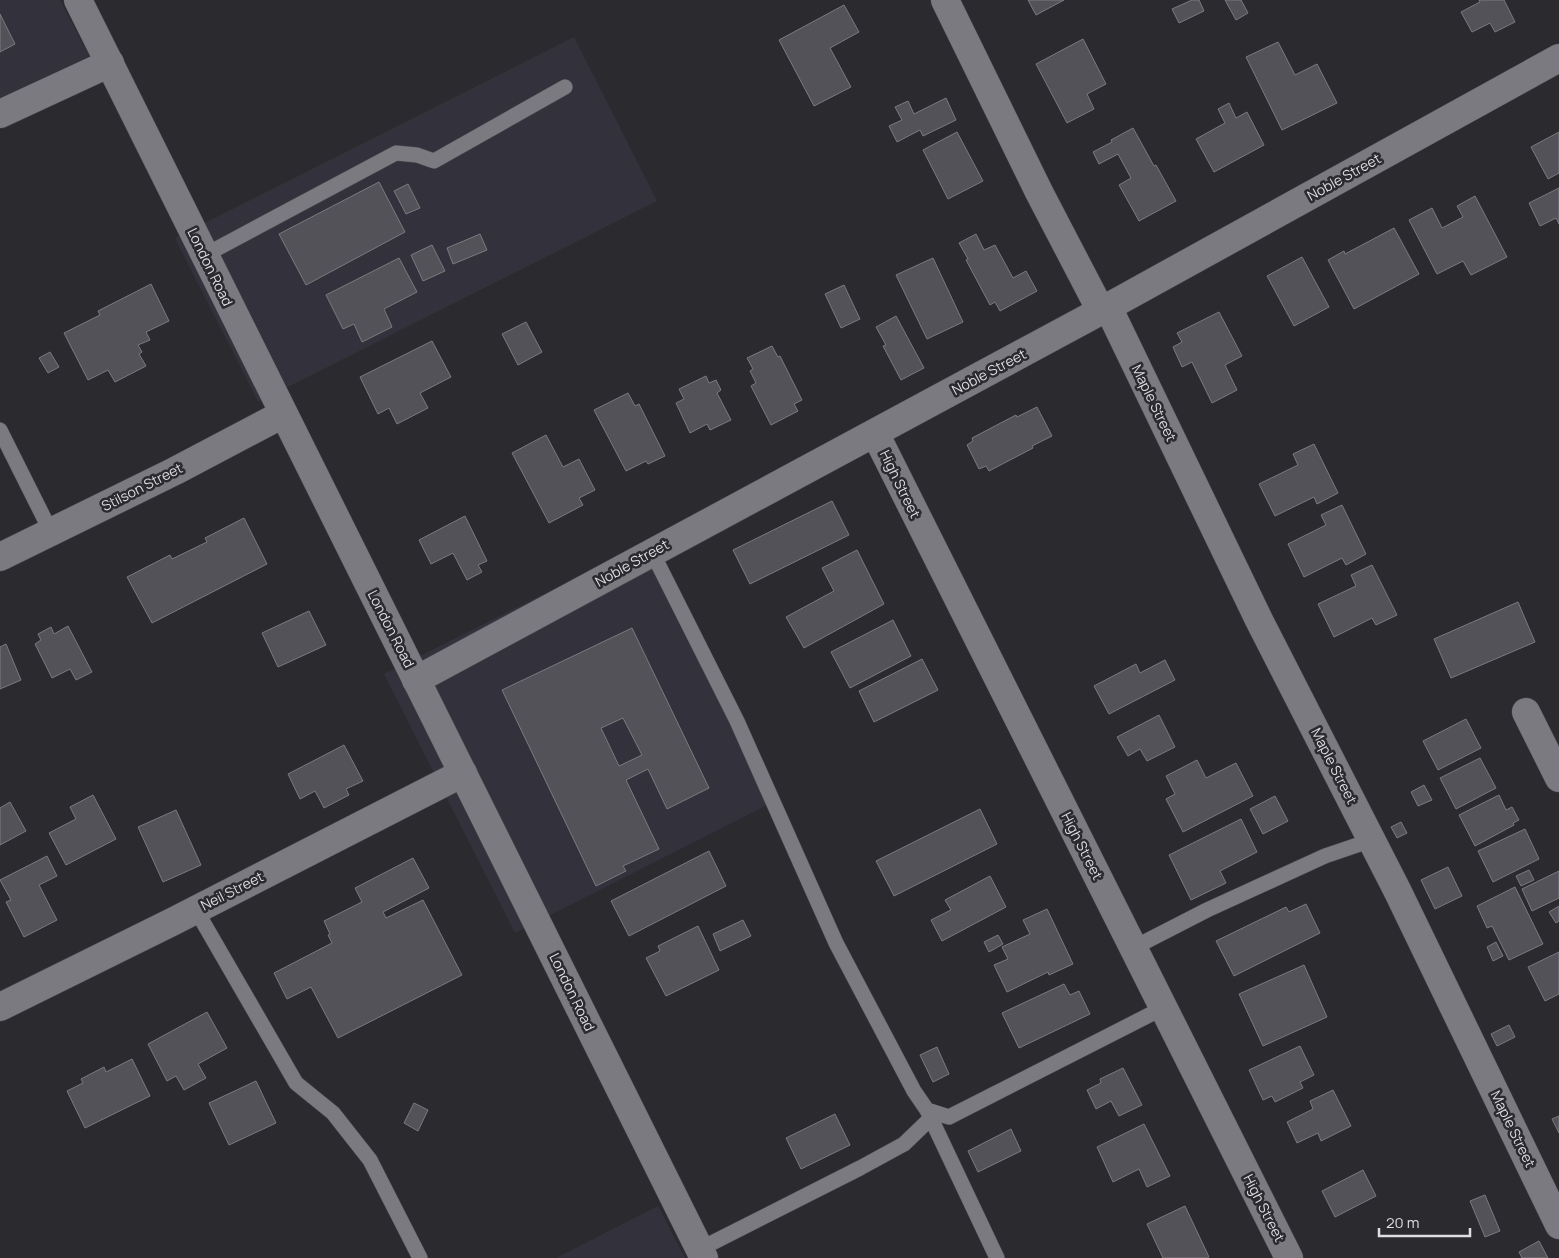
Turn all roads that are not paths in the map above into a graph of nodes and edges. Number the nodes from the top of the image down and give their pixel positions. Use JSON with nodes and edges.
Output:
{"nodes":[{"id":1,"x":78,"y":0,"type":"edge"},
{"id":2,"x":945,"y":0,"type":"edge"},
{"id":3,"x":1559,"y":58,"type":"edge"},
{"id":4,"x":110,"y":63,"type":"junction"},
{"id":5,"x":565,"y":87,"type":"dead end"},
{"id":6,"x":0,"y":114,"type":"edge"},
{"id":7,"x":205,"y":255,"type":"junction"},
{"id":8,"x":1105,"y":309,"type":"junction"},
{"id":9,"x":283,"y":414,"type":"junction"},
{"id":10,"x":0,"y":430,"type":"edge"},
{"id":11,"x":875,"y":433,"type":"junction"},
{"id":12,"x":51,"y":532,"type":"junction"},
{"id":13,"x":652,"y":552,"type":"junction"},
{"id":14,"x":0,"y":558,"type":"edge"},
{"id":15,"x":416,"y":680,"type":"junction"},
{"id":16,"x":1526,"y":712,"type":"dead end"},
{"id":17,"x":463,"y":773,"type":"junction"},
{"id":18,"x":1559,"y":778,"type":"edge"},
{"id":19,"x":1372,"y":840,"type":"junction"},
{"id":20,"x":196,"y":910,"type":"junction"},
{"id":21,"x":1133,"y":948,"type":"junction"},
{"id":22,"x":0,"y":1007,"type":"edge"},
{"id":23,"x":1163,"y":1008,"type":"junction"},
{"id":24,"x":929,"y":1114,"type":"junction"},
{"id":25,"x":1559,"y":1225,"type":"edge"},
{"id":26,"x":702,"y":1254,"type":"edge"},
{"id":27,"x":420,"y":1258,"type":"edge"},
{"id":28,"x":997,"y":1258,"type":"edge"},
{"id":29,"x":1289,"y":1258,"type":"edge"}],
"edges":[{"from":1,"to":4,"type":"street","name":"London Road"},
{"from":2,"to":8,"type":"street","name":"Maple Street"},
{"from":3,"to":8,"type":"street","name":"Noble Street"},
{"from":4,"to":6,"type":"street"},
{"from":4,"to":7,"type":"street","name":"London Road"},
{"from":5,"to":7,"type":"lane"},
{"from":7,"to":9,"type":"street","name":"London Road"},
{"from":8,"to":11,"type":"street","name":"Noble Street"},
{"from":8,"to":19,"type":"street","name":"Maple Street"},
{"from":9,"to":12,"type":"street","name":"Stilson Street"},
{"from":9,"to":15,"type":"street","name":"London Road"},
{"from":10,"to":12,"type":"lane"},
{"from":11,"to":13,"type":"street","name":"Noble Street"},
{"from":11,"to":21,"type":"street","name":"High Street"},
{"from":12,"to":14,"type":"street","name":"Stilson Street"},
{"from":13,"to":15,"type":"street","name":"Noble Street"},
{"from":13,"to":24,"type":"lane"},
{"from":15,"to":17,"type":"street","name":"London Road"},
{"from":16,"to":18,"type":"street"},
{"from":17,"to":20,"type":"street","name":"Neil Street"},
{"from":17,"to":26,"type":"street","name":"London Road"},
{"from":19,"to":21,"type":"lane"},
{"from":19,"to":25,"type":"street","name":"Maple Street"},
{"from":20,"to":22,"type":"street","name":"Neil Street"},
{"from":20,"to":27,"type":"lane"},
{"from":21,"to":23,"type":"street","name":"High Street"},
{"from":23,"to":24,"type":"lane"},
{"from":23,"to":29,"type":"street","name":"High Street"},
{"from":24,"to":26,"type":"lane"},
{"from":24,"to":28,"type":"lane"}]}
